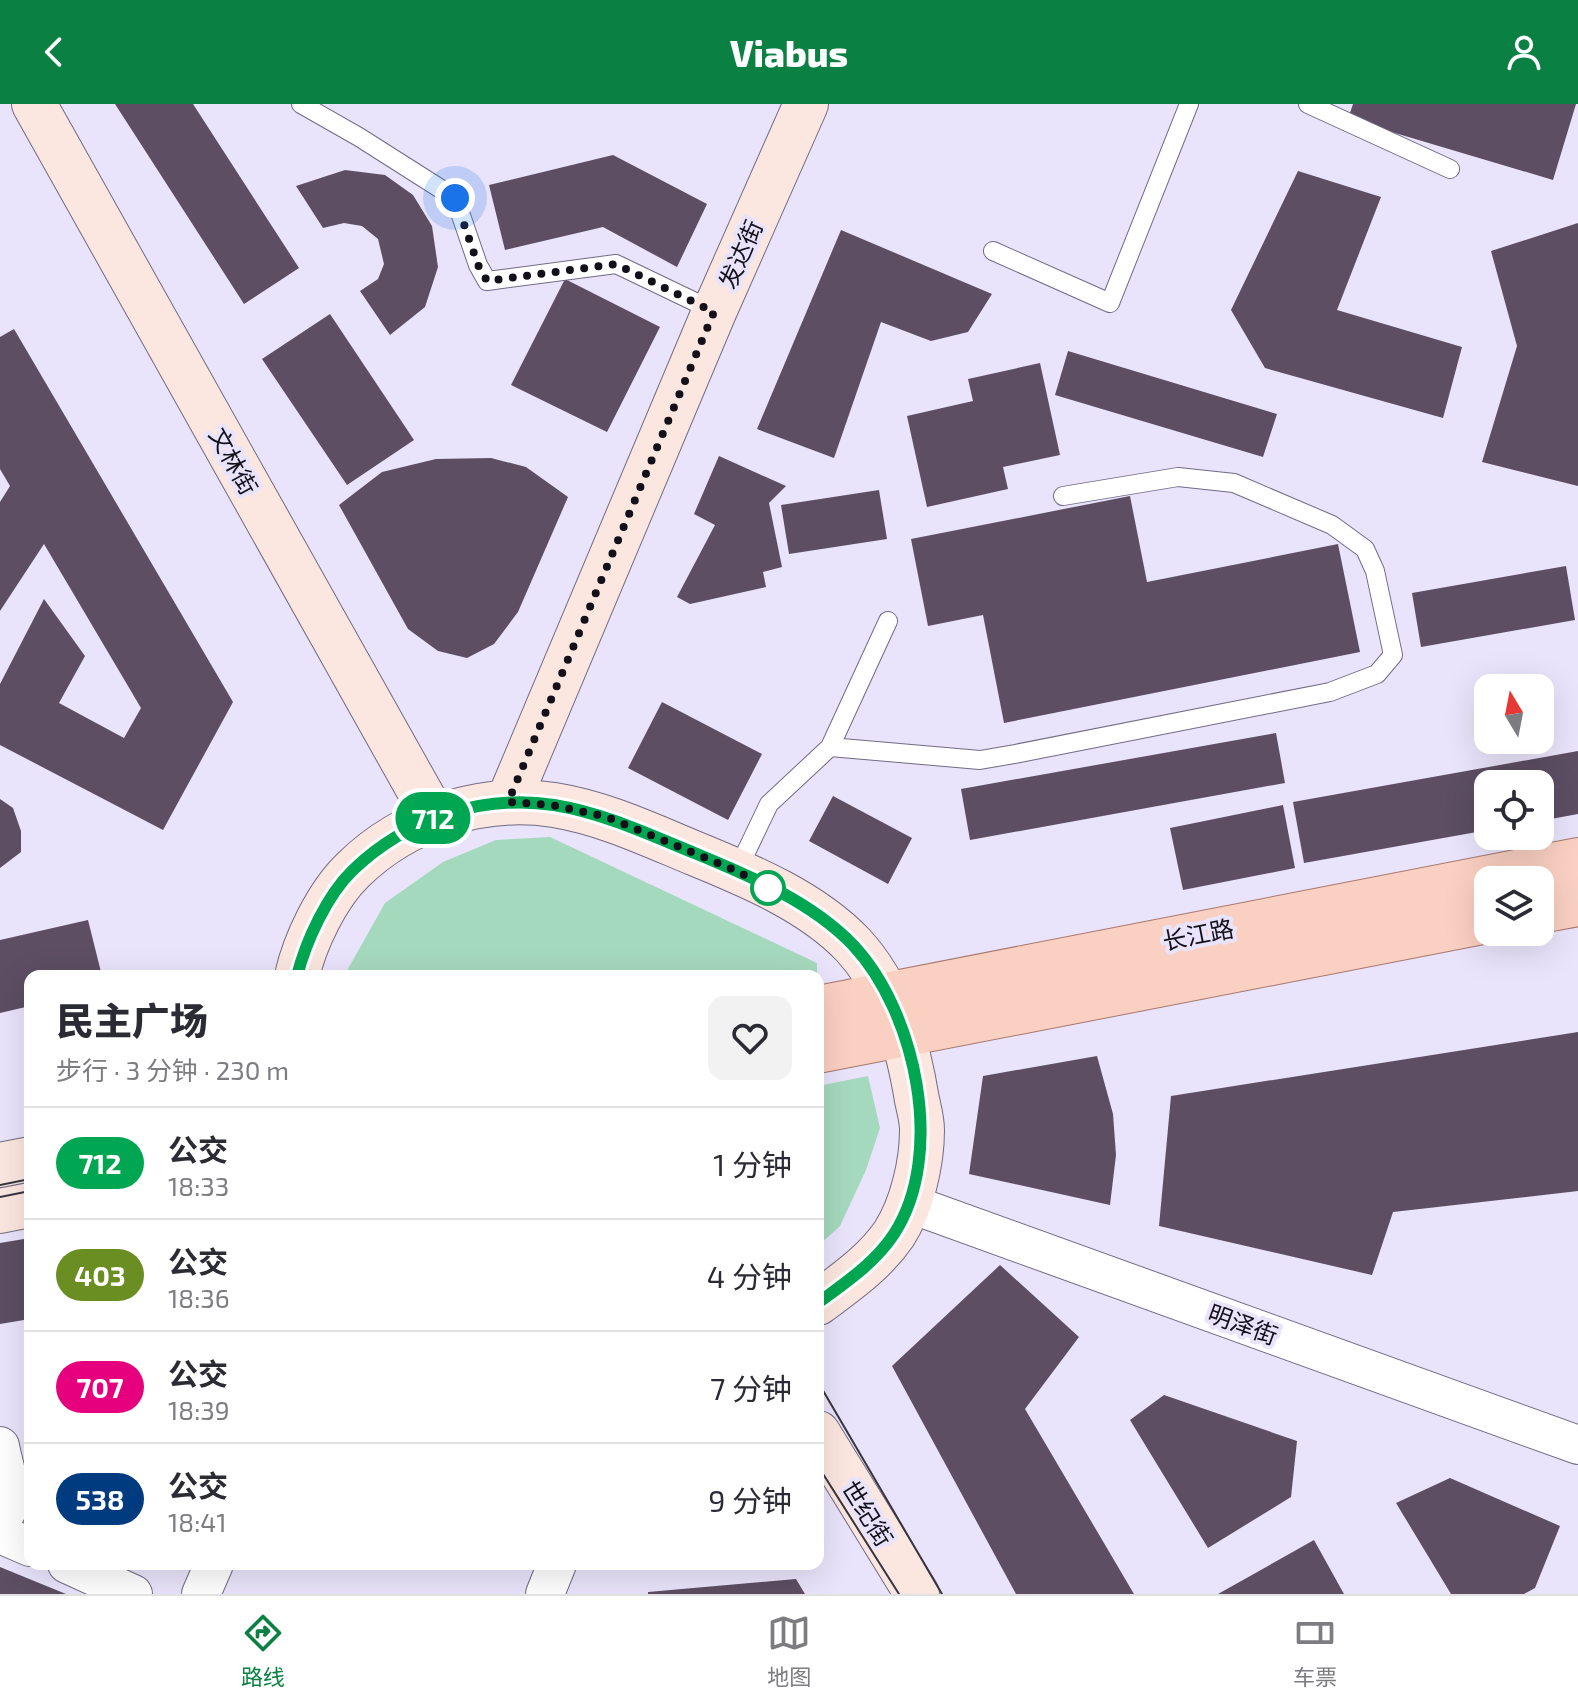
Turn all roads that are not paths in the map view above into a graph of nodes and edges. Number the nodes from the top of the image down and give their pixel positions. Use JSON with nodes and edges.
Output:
{"nodes":[{"id":1,"x":34,"y":104,"type":"edge"},
{"id":2,"x":301,"y":104,"type":"edge"},
{"id":3,"x":806,"y":104,"type":"edge"},
{"id":4,"x":1189,"y":104,"type":"edge"},
{"id":5,"x":1308,"y":104,"type":"edge"},
{"id":6,"x":1450,"y":169,"type":"dead end"},
{"id":7,"x":993,"y":251,"type":"dead end"},
{"id":8,"x":714,"y":312,"type":"junction"},
{"id":9,"x":1063,"y":496,"type":"dead end"},
{"id":10,"x":888,"y":621,"type":"dead end"},
{"id":11,"x":830,"y":747,"type":"junction"},
{"id":12,"x":508,"y":802,"type":"junction"},
{"id":13,"x":434,"y":817,"type":"junction"},
{"id":14,"x":1578,"y":860,"type":"edge"},
{"id":15,"x":737,"y":871,"type":"junction"},
{"id":16,"x":1578,"y":904,"type":"edge"},
{"id":17,"x":1554,"y":908,"type":"edge"},
{"id":18,"x":1474,"y":924,"type":"edge"},
{"id":19,"x":299,"y":970,"type":"edge"},
{"id":20,"x":887,"y":994,"type":"junction"},
{"id":21,"x":824,"y":1007,"type":"edge"},
{"id":22,"x":904,"y":1035,"type":"junction"},
{"id":23,"x":824,"y":1050,"type":"edge"},
{"id":24,"x":24,"y":1160,"type":"edge"},
{"id":25,"x":0,"y":1165,"type":"edge"},
{"id":26,"x":908,"y":1203,"type":"junction"},
{"id":27,"x":24,"y":1206,"type":"edge"},
{"id":28,"x":0,"y":1211,"type":"edge"},
{"id":29,"x":824,"y":1298,"type":"edge"},
{"id":30,"x":824,"y":1443,"type":"edge"},
{"id":31,"x":1578,"y":1445,"type":"edge"},
{"id":32,"x":0,"y":1446,"type":"edge"},
{"id":33,"x":0,"y":1521,"type":"edge"},
{"id":34,"x":0,"y":1534,"type":"edge"},
{"id":35,"x":24,"y":1544,"type":"edge"},
{"id":36,"x":80,"y":1570,"type":"edge"},
{"id":37,"x":211,"y":1570,"type":"edge"},
{"id":38,"x":555,"y":1570,"type":"edge"},
{"id":39,"x":133,"y":1594,"type":"edge"},
{"id":40,"x":201,"y":1594,"type":"edge"},
{"id":41,"x":545,"y":1594,"type":"edge"},
{"id":42,"x":917,"y":1594,"type":"edge"}],
"edges":[{"from":1,"to":13,"type":"street","name":"文林街"},
{"from":2,"to":8,"type":"lane"},
{"from":3,"to":8,"type":"street","name":"发达街"},
{"from":4,"to":7,"type":"lane"},
{"from":5,"to":6,"type":"lane"},
{"from":8,"to":12,"type":"street","name":"发达街"},
{"from":9,"to":11,"type":"lane"},
{"from":10,"to":11,"type":"lane"},
{"from":11,"to":15,"type":"lane"},
{"from":12,"to":13,"type":"street"},
{"from":12,"to":15,"type":"street"},
{"from":13,"to":19,"type":"street"},
{"from":14,"to":20,"type":"main road","name":"长江路"},
{"from":15,"to":20,"type":"street"},
{"from":16,"to":17,"type":"main road"},
{"from":18,"to":22,"type":"main road","name":"长江路"},
{"from":20,"to":21,"type":"main road","name":"长江路"},
{"from":20,"to":22,"type":"street"},
{"from":22,"to":23,"type":"main road","name":"长江路"},
{"from":22,"to":26,"type":"street"},
{"from":24,"to":25,"type":"street"},
{"from":26,"to":29,"type":"street"},
{"from":26,"to":31,"type":"street","name":"明泽街"},
{"from":27,"to":28,"type":"street"},
{"from":30,"to":42,"type":"street","name":"世纪街"},
{"from":32,"to":33,"type":"street"},
{"from":34,"to":35,"type":"street"},
{"from":36,"to":39,"type":"street"},
{"from":37,"to":40,"type":"street"},
{"from":38,"to":41,"type":"street"}]}
